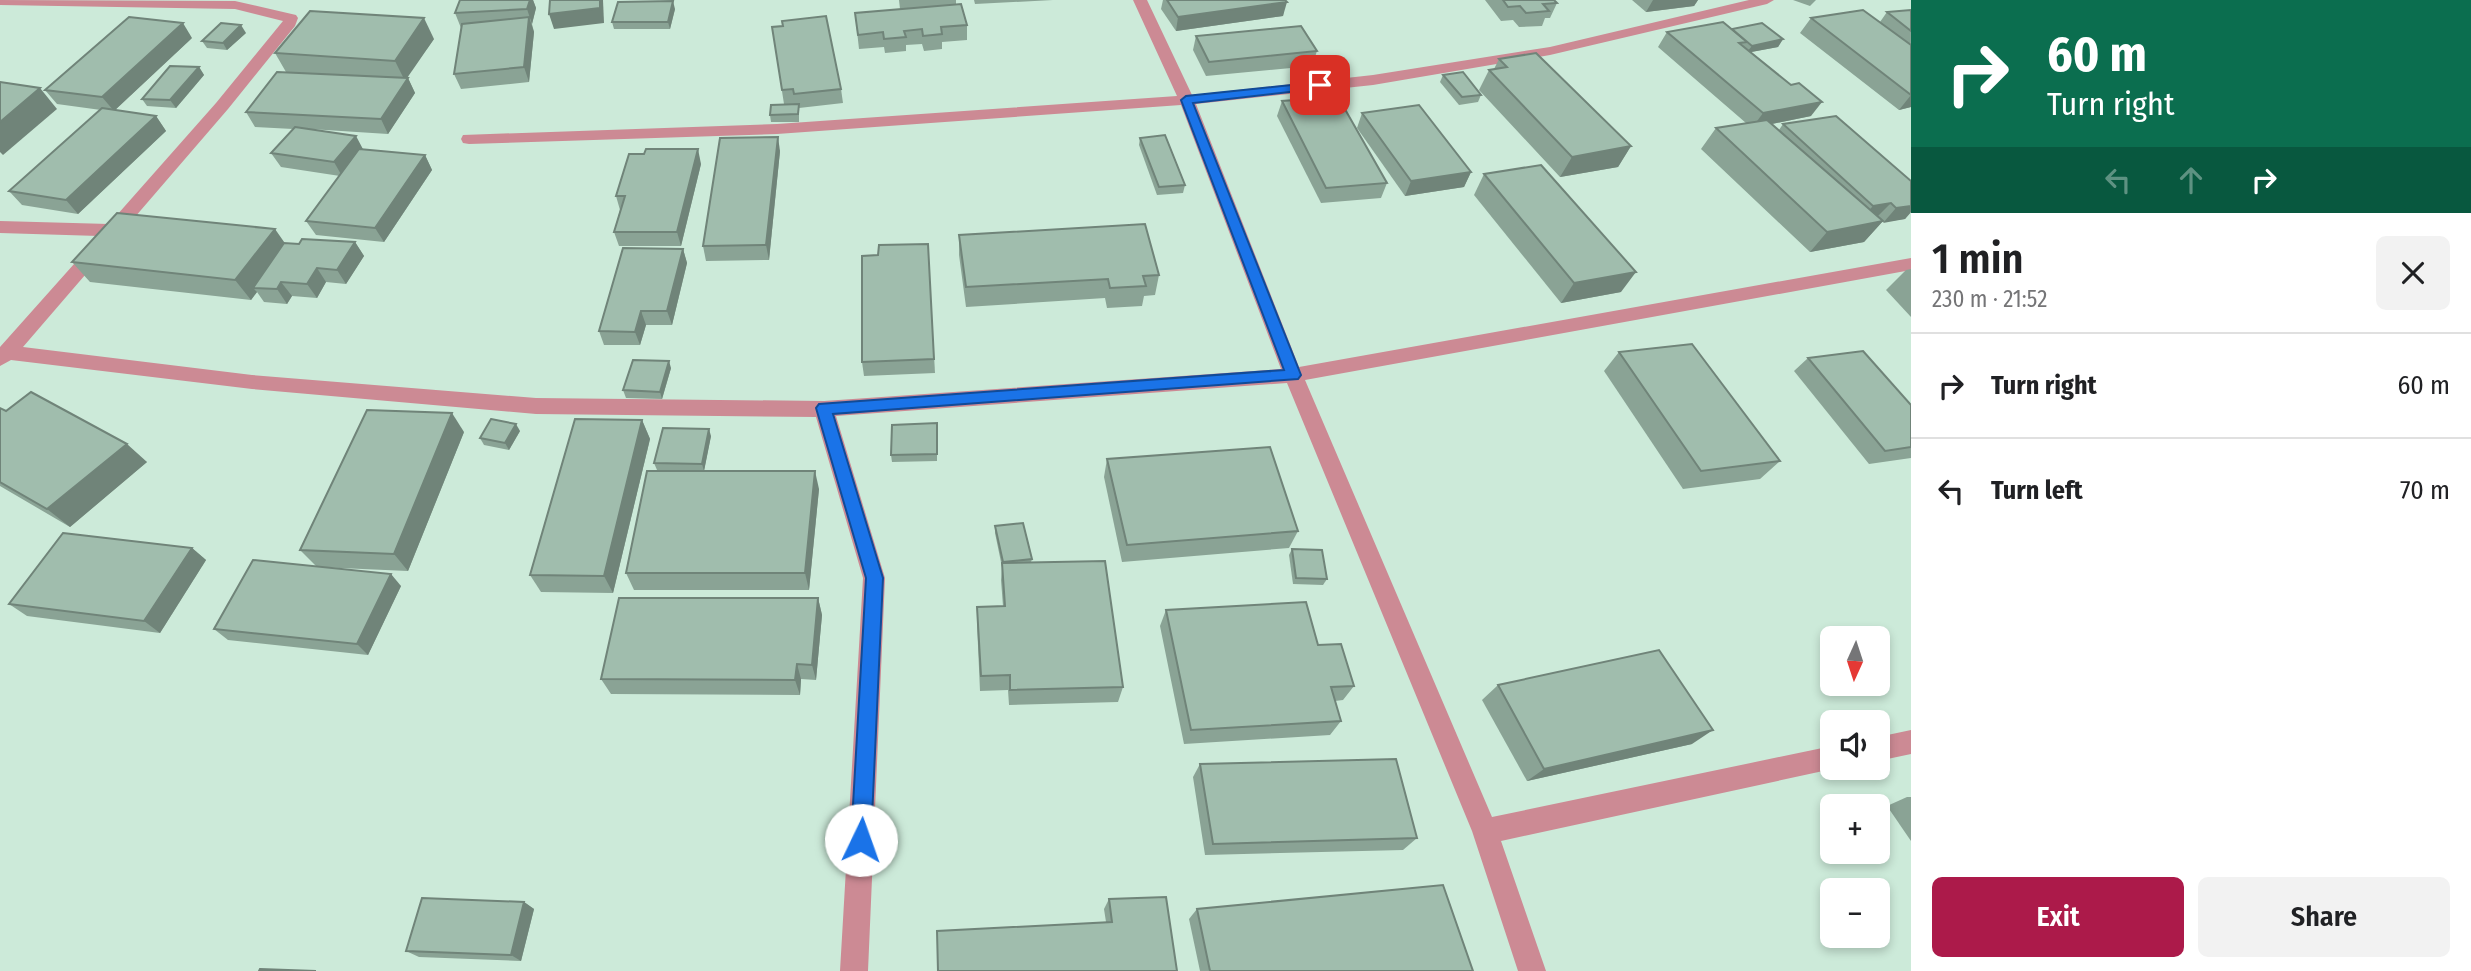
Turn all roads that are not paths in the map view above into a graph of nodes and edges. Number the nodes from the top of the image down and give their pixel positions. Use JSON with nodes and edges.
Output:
{"nodes":[{"id":1,"x":1140,"y":0,"type":"edge"},
{"id":2,"x":1767,"y":0,"type":"edge"},
{"id":3,"x":0,"y":1,"type":"edge"},
{"id":4,"x":1186,"y":100,"type":"junction"},
{"id":5,"x":469,"y":139,"type":"dead end"},
{"id":6,"x":0,"y":227,"type":"edge"},
{"id":7,"x":113,"y":230,"type":"junction"},
{"id":8,"x":1911,"y":264,"type":"edge"},
{"id":9,"x":3,"y":357,"type":"edge"},
{"id":10,"x":1293,"y":375,"type":"junction"},
{"id":11,"x":824,"y":408,"type":"junction"},
{"id":12,"x":1911,"y":742,"type":"edge"},
{"id":13,"x":1890,"y":746,"type":"edge"},
{"id":14,"x":1820,"y":761,"type":"edge"},
{"id":15,"x":1485,"y":831,"type":"junction"},
{"id":16,"x":854,"y":971,"type":"edge"},
{"id":17,"x":1532,"y":971,"type":"edge"}],
"edges":[{"from":1,"to":4,"type":"street"},
{"from":2,"to":4,"type":"street"},
{"from":3,"to":7,"type":"street"},
{"from":4,"to":5,"type":"street"},
{"from":4,"to":10,"type":"street"},
{"from":6,"to":7,"type":"street"},
{"from":7,"to":9,"type":"street"},
{"from":8,"to":10,"type":"street"},
{"from":9,"to":11,"type":"street"},
{"from":10,"to":11,"type":"street"},
{"from":10,"to":15,"type":"street"},
{"from":11,"to":16,"type":"street"},
{"from":12,"to":13,"type":"street"},
{"from":14,"to":15,"type":"street"},
{"from":15,"to":17,"type":"street"}]}
